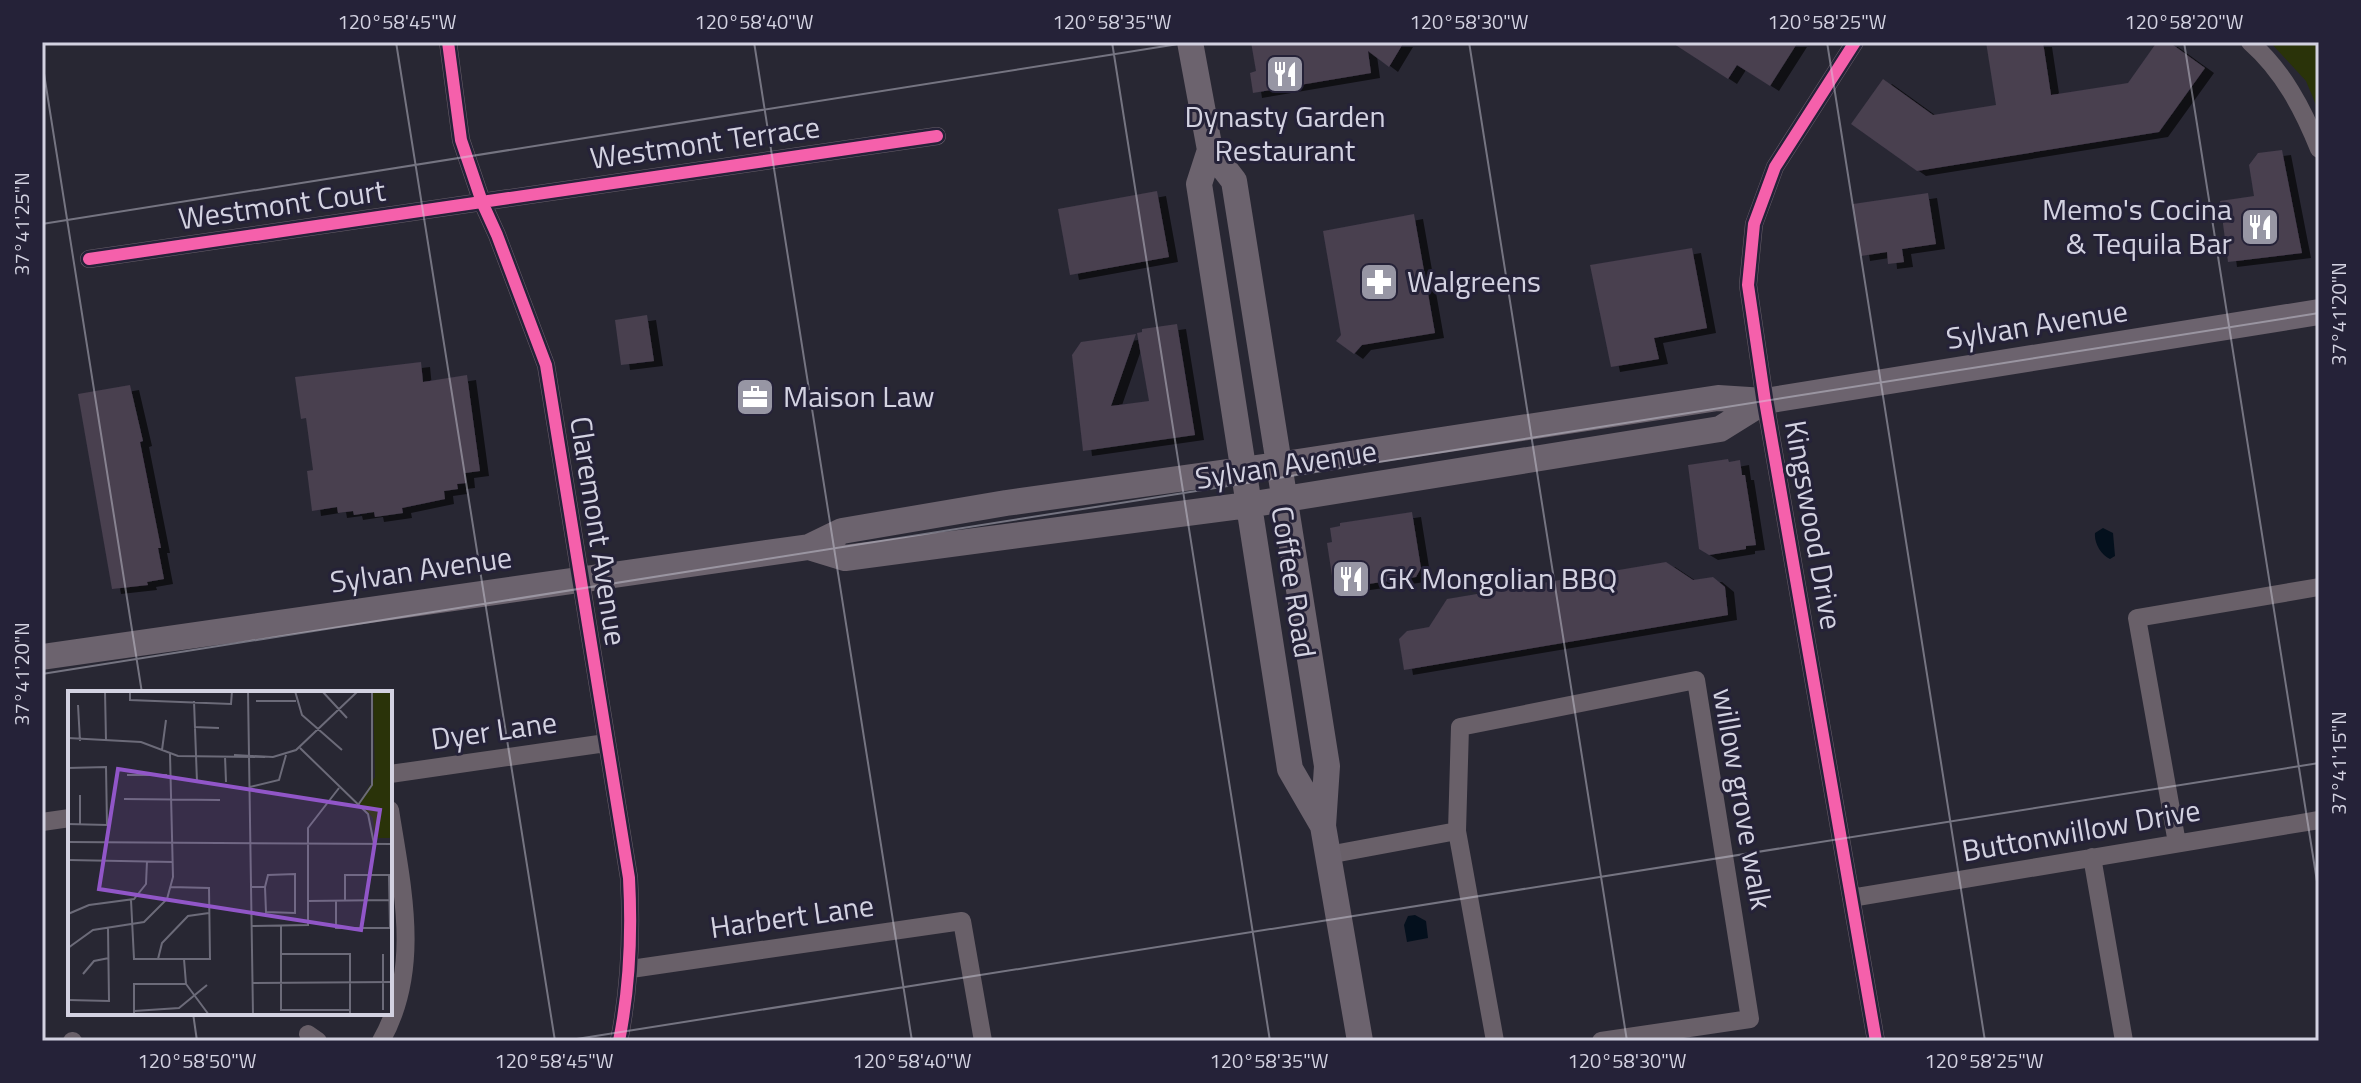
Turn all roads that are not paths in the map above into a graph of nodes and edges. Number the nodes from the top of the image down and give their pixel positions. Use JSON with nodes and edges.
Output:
{"nodes":[{"id":1,"x":448,"y":42,"type":"edge"},
{"id":2,"x":1190,"y":42,"type":"edge"},
{"id":3,"x":1855,"y":42,"type":"edge"},
{"id":4,"x":2250,"y":42,"type":"edge"},
{"id":5,"x":937,"y":136,"type":"dead end"},
{"id":6,"x":2319,"y":149,"type":"edge"},
{"id":7,"x":1210,"y":150,"type":"junction"},
{"id":8,"x":482,"y":202,"type":"junction"},
{"id":9,"x":89,"y":259,"type":"dead end"},
{"id":10,"x":2319,"y":312,"type":"edge"},
{"id":11,"x":1765,"y":401,"type":"junction"},
{"id":12,"x":1278,"y":465,"type":"junction"},
{"id":13,"x":1242,"y":470,"type":"junction"},
{"id":14,"x":1284,"y":498,"type":"junction"},
{"id":15,"x":1248,"y":505,"type":"junction"},
{"id":16,"x":809,"y":547,"type":"junction"},
{"id":17,"x":579,"y":580,"type":"junction"},
{"id":18,"x":2319,"y":587,"type":"edge"},
{"id":19,"x":42,"y":657,"type":"edge"},
{"id":20,"x":606,"y":743,"type":"junction"},
{"id":21,"x":392,"y":774,"type":"edge"},
{"id":22,"x":68,"y":818,"type":"edge"},
{"id":23,"x":2319,"y":820,"type":"edge"},
{"id":24,"x":42,"y":822,"type":"edge"},
{"id":25,"x":392,"y":823,"type":"edge"},
{"id":26,"x":1323,"y":826,"type":"junction"},
{"id":27,"x":1457,"y":831,"type":"junction"},
{"id":28,"x":2177,"y":843,"type":"junction"},
{"id":29,"x":1328,"y":855,"type":"junction"},
{"id":30,"x":2092,"y":857,"type":"junction"},
{"id":31,"x":1851,"y":898,"type":"junction"},
{"id":32,"x":631,"y":969,"type":"junction"},
{"id":33,"x":381,"y":1041,"type":"edge"},
{"id":34,"x":619,"y":1041,"type":"edge"},
{"id":35,"x":983,"y":1041,"type":"edge"},
{"id":36,"x":1360,"y":1041,"type":"edge"},
{"id":37,"x":1495,"y":1041,"type":"edge"},
{"id":38,"x":1601,"y":1041,"type":"edge"},
{"id":39,"x":1876,"y":1041,"type":"edge"},
{"id":40,"x":2124,"y":1041,"type":"edge"}],
"edges":[{"from":1,"to":8,"type":"street","name":"Claremont Avenue"},
{"from":2,"to":7,"type":"main road","name":"Coffee Road"},
{"from":3,"to":11,"type":"street","name":"Kingswood Drive"},
{"from":4,"to":6,"type":"street"},
{"from":5,"to":8,"type":"street","name":"Westmont Terrace"},
{"from":7,"to":12,"type":"main road","name":"Coffee Road"},
{"from":7,"to":13,"type":"main road","name":"Coffee Road"},
{"from":8,"to":9,"type":"street","name":"Westmont Court"},
{"from":8,"to":17,"type":"street","name":"Claremont Avenue"},
{"from":10,"to":11,"type":"main road","name":"Sylvan Avenue"},
{"from":11,"to":12,"type":"main road","name":"Sylvan Avenue"},
{"from":11,"to":14,"type":"main road","name":"Sylvan Avenue"},
{"from":11,"to":31,"type":"street","name":"Kingswood Drive"},
{"from":12,"to":13,"type":"main road","name":"Sylvan Avenue"},
{"from":12,"to":14,"type":"main road","name":"Coffee Road"},
{"from":13,"to":15,"type":"main road","name":"Coffee Road"},
{"from":13,"to":16,"type":"main road","name":"Sylvan Avenue"},
{"from":14,"to":15,"type":"main road","name":"Sylvan Avenue"},
{"from":14,"to":26,"type":"main road","name":"Coffee Road"},
{"from":15,"to":16,"type":"main road","name":"Sylvan Avenue"},
{"from":15,"to":26,"type":"main road","name":"Coffee Road"},
{"from":16,"to":17,"type":"main road","name":"Sylvan Avenue"},
{"from":17,"to":19,"type":"main road","name":"Sylvan Avenue"},
{"from":17,"to":20,"type":"street","name":"Claremont Avenue"},
{"from":18,"to":28,"type":"street"},
{"from":20,"to":21,"type":"street","name":"Dyer Lane"},
{"from":20,"to":32,"type":"street","name":"Claremont Avenue"},
{"from":22,"to":24,"type":"street"},
{"from":23,"to":28,"type":"street","name":"Buttonwillow Drive"},
{"from":25,"to":33,"type":"street"},
{"from":26,"to":29,"type":"main road","name":"Coffee Road"},
{"from":27,"to":29,"type":"street"},
{"from":27,"to":37,"type":"street","name":"willow grove walk"},
{"from":27,"to":38,"type":"street","name":"willow grove walk"},
{"from":28,"to":30,"type":"street","name":"Buttonwillow Drive"},
{"from":29,"to":36,"type":"main road","name":"Coffee Road"},
{"from":30,"to":31,"type":"street","name":"Buttonwillow Drive"},
{"from":30,"to":40,"type":"street"},
{"from":31,"to":39,"type":"street","name":"Kingswood Drive"},
{"from":32,"to":34,"type":"street","name":"Claremont Avenue"},
{"from":32,"to":35,"type":"street","name":"Harbert Lane"}]}
